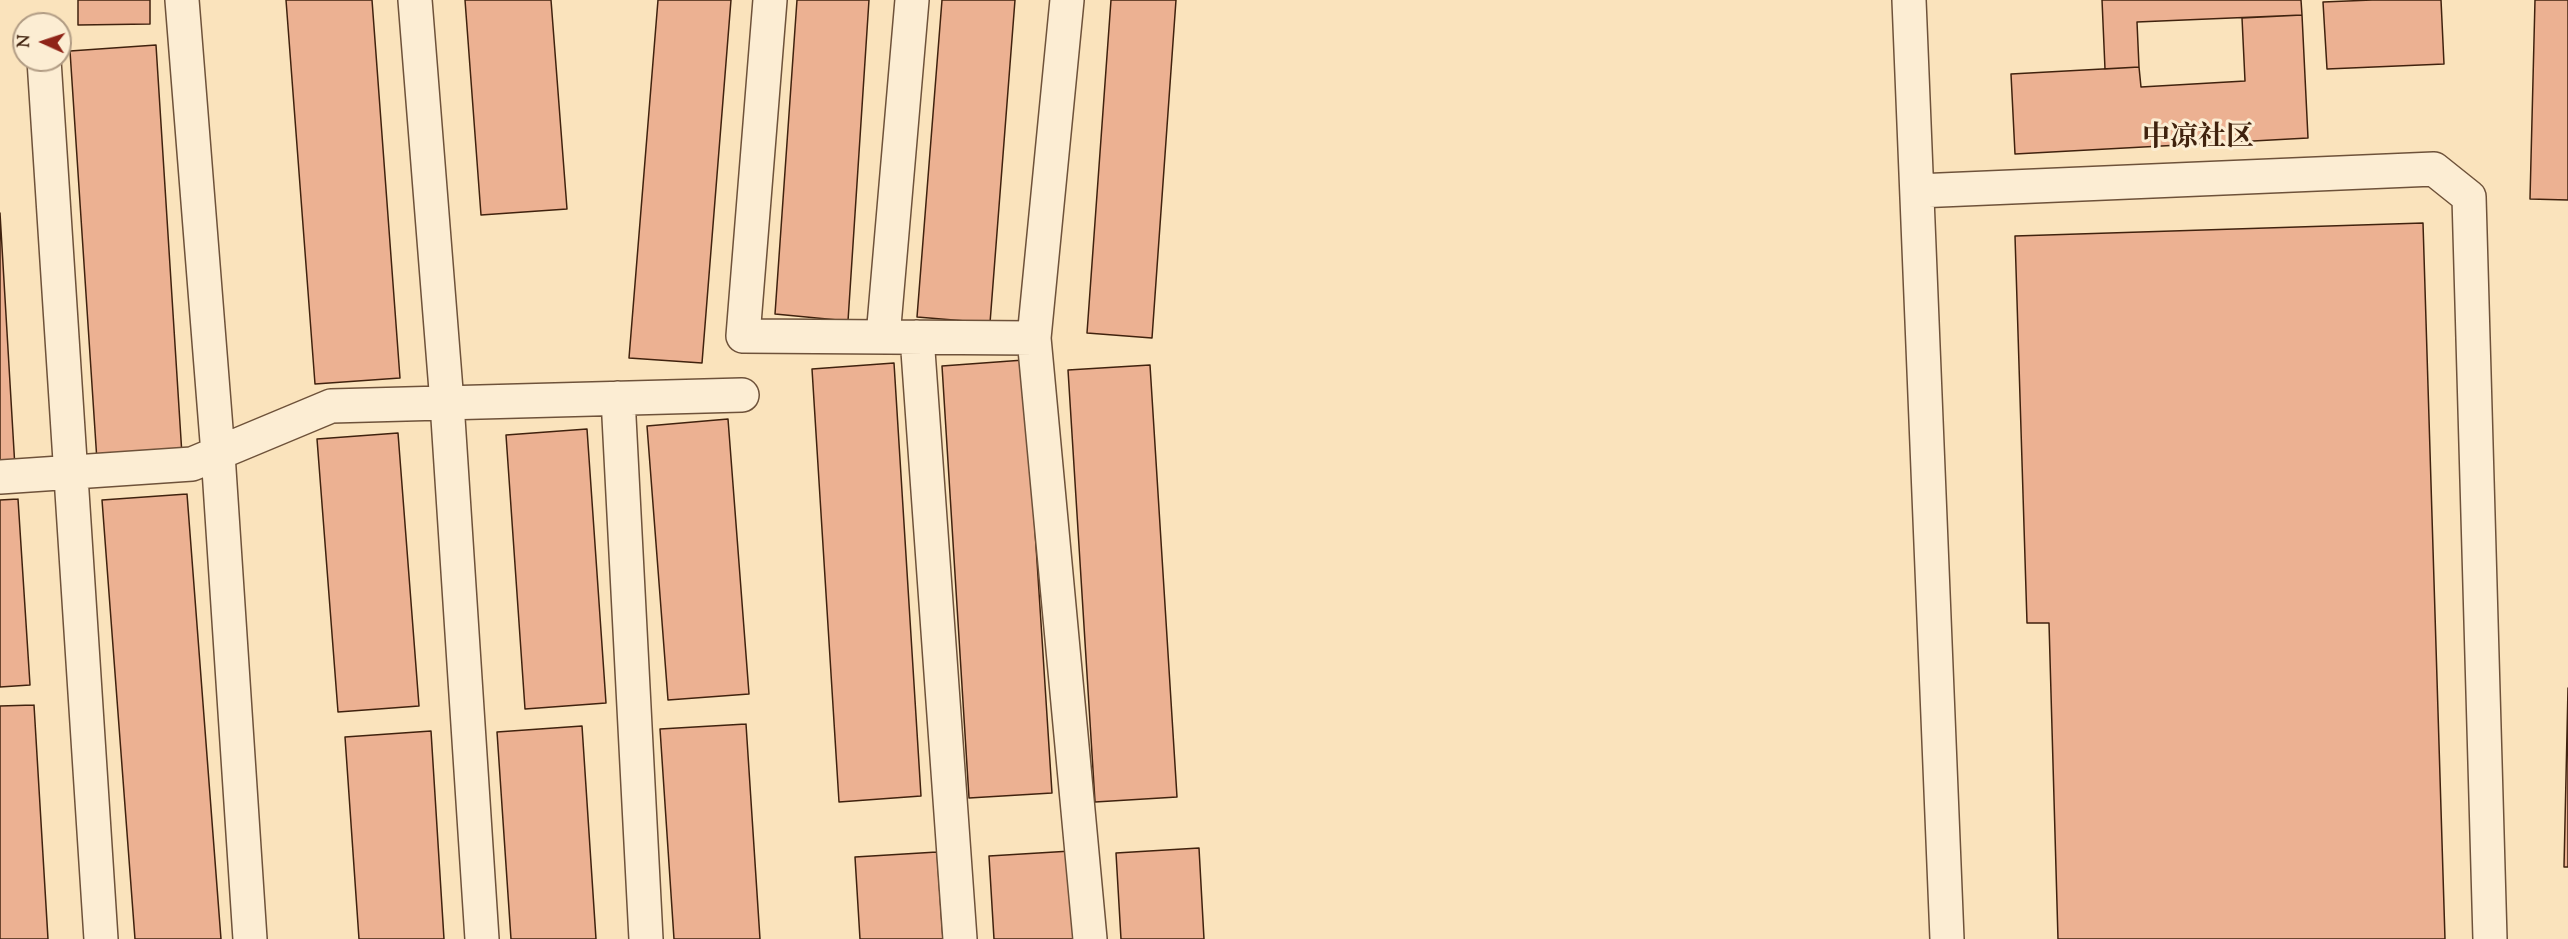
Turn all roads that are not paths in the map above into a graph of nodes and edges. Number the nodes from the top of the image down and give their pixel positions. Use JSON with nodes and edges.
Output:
{"nodes":[{"id":1,"x":182,"y":0,"type":"edge"},
{"id":2,"x":415,"y":0,"type":"edge"},
{"id":3,"x":770,"y":0,"type":"edge"},
{"id":4,"x":912,"y":0,"type":"edge"},
{"id":5,"x":1067,"y":0,"type":"edge"},
{"id":6,"x":1909,"y":0,"type":"edge"},
{"id":7,"x":45,"y":72,"type":"edge"},
{"id":8,"x":1917,"y":191,"type":"junction"},
{"id":9,"x":883,"y":337,"type":"junction"},
{"id":10,"x":917,"y":337,"type":"junction"},
{"id":11,"x":1034,"y":338,"type":"junction"},
{"id":12,"x":742,"y":395,"type":"dead end"},
{"id":13,"x":618,"y":398,"type":"junction"},
{"id":14,"x":447,"y":403,"type":"junction"},
{"id":15,"x":218,"y":454,"type":"junction"},
{"id":16,"x":71,"y":472,"type":"junction"},
{"id":17,"x":0,"y":477,"type":"edge"},
{"id":18,"x":101,"y":939,"type":"edge"},
{"id":19,"x":250,"y":939,"type":"edge"},
{"id":20,"x":482,"y":939,"type":"edge"},
{"id":21,"x":646,"y":939,"type":"edge"},
{"id":22,"x":960,"y":939,"type":"edge"},
{"id":23,"x":1090,"y":939,"type":"edge"},
{"id":24,"x":1947,"y":939,"type":"edge"},
{"id":25,"x":2490,"y":939,"type":"edge"}],
"edges":[{"from":1,"to":15,"type":"street"},
{"from":2,"to":14,"type":"street"},
{"from":3,"to":9,"type":"street"},
{"from":4,"to":9,"type":"street"},
{"from":5,"to":11,"type":"street"},
{"from":6,"to":8,"type":"street"},
{"from":7,"to":16,"type":"street"},
{"from":8,"to":24,"type":"street"},
{"from":8,"to":25,"type":"street"},
{"from":9,"to":10,"type":"street"},
{"from":10,"to":11,"type":"street"},
{"from":10,"to":22,"type":"street"},
{"from":11,"to":23,"type":"street"},
{"from":12,"to":13,"type":"street"},
{"from":13,"to":14,"type":"street"},
{"from":13,"to":21,"type":"street"},
{"from":14,"to":15,"type":"street"},
{"from":14,"to":20,"type":"street"},
{"from":15,"to":16,"type":"street"},
{"from":15,"to":19,"type":"street"},
{"from":16,"to":17,"type":"street"},
{"from":16,"to":18,"type":"street"}]}
